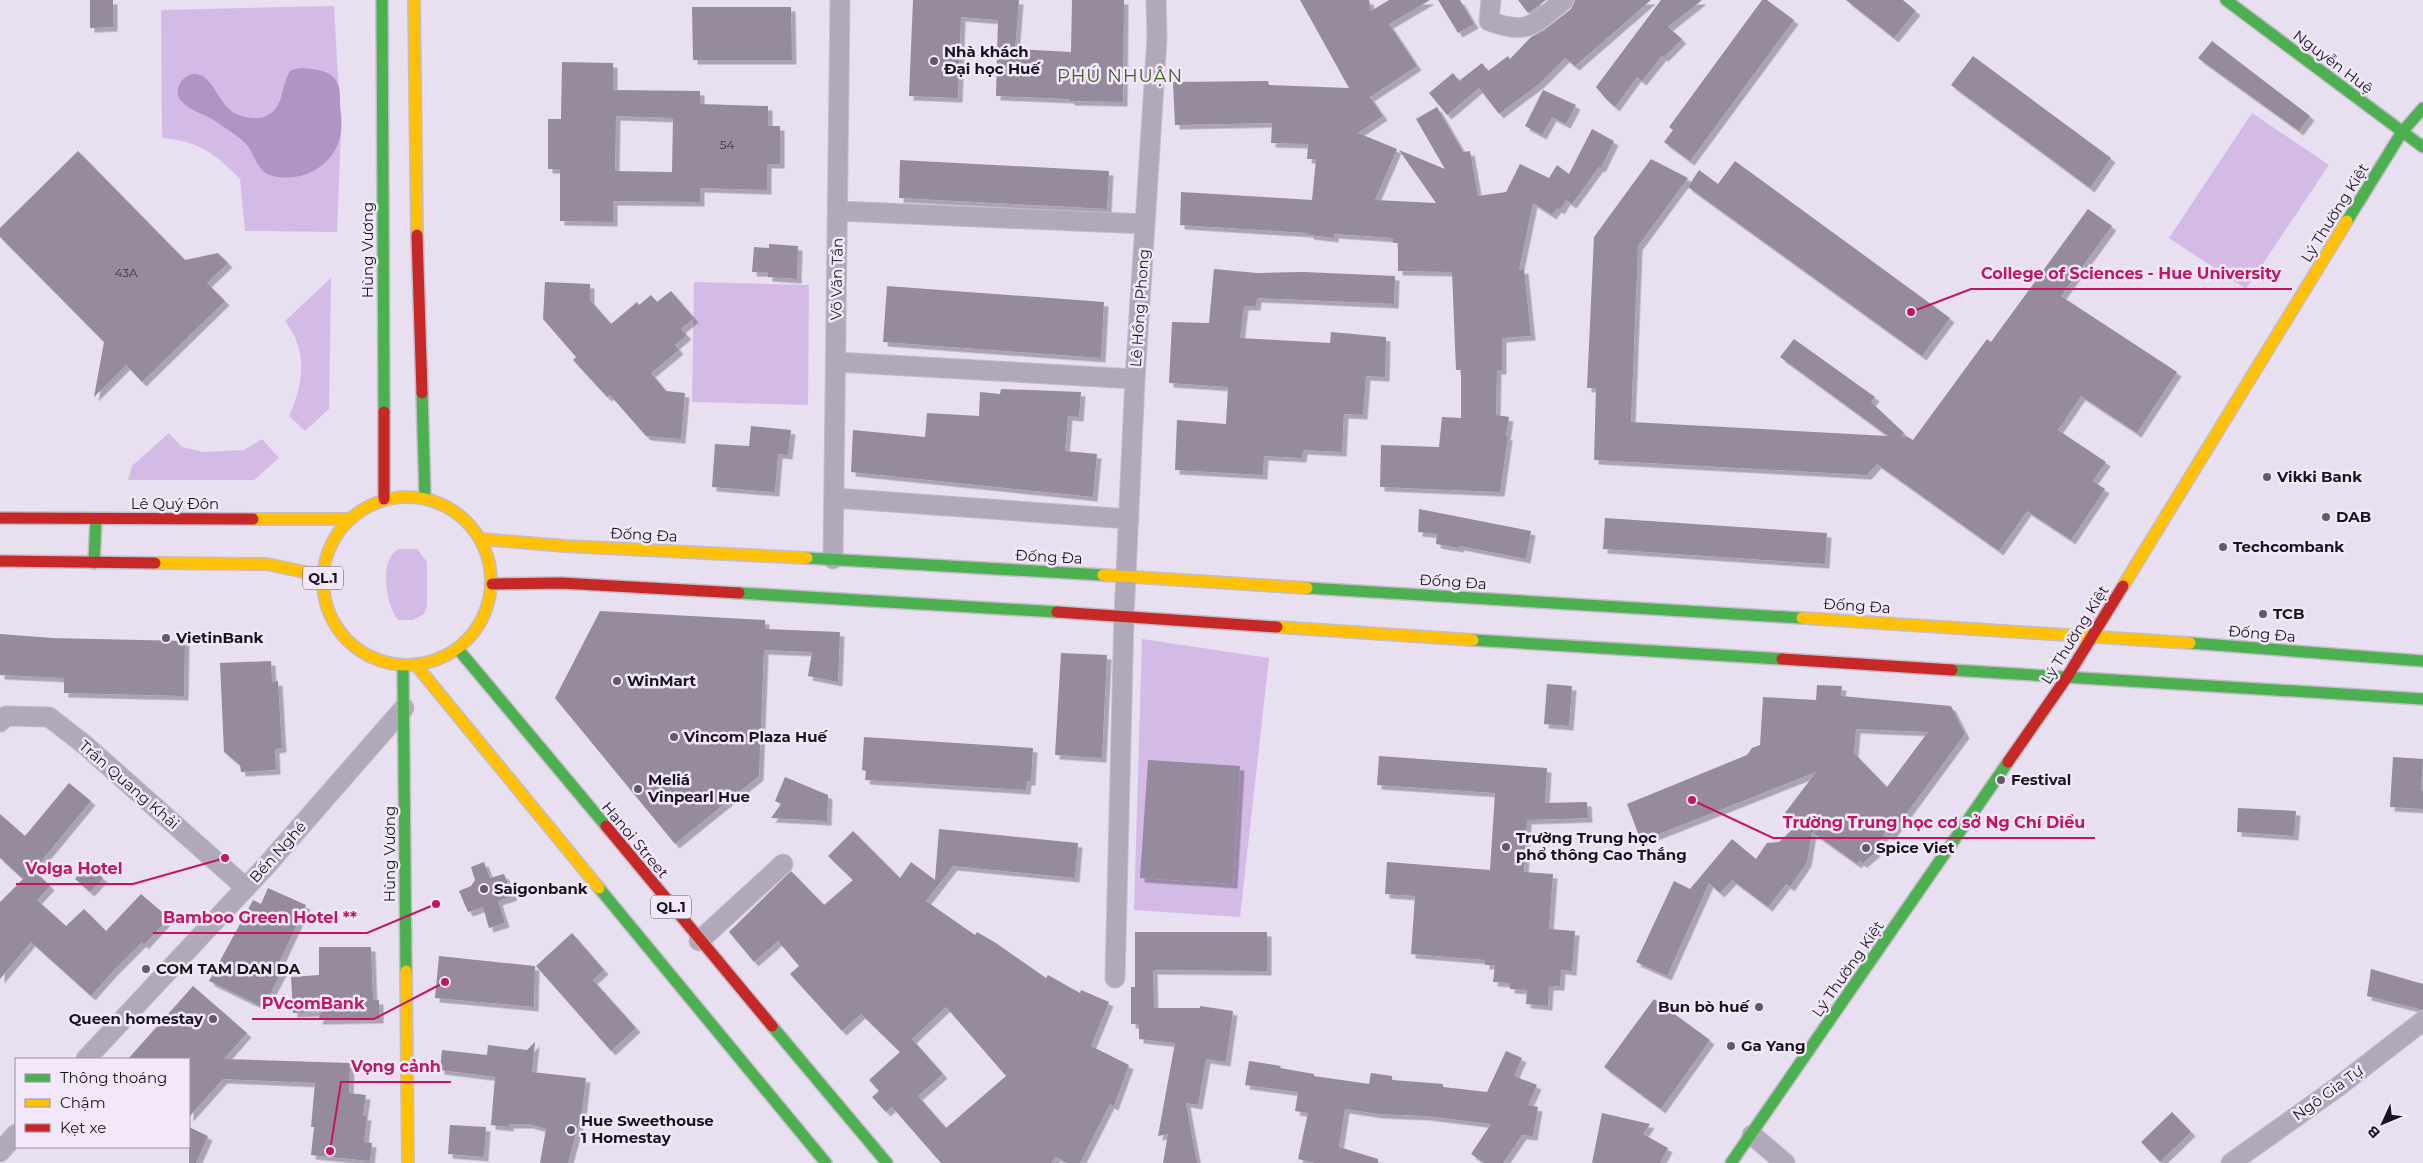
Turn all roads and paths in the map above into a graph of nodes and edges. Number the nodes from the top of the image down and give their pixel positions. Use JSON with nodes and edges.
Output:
{"nodes":[{"id":1,"x":382,"y":0,"type":"edge"},
{"id":2,"x":414,"y":0,"type":"edge"},
{"id":3,"x":840,"y":0,"type":"edge"},
{"id":4,"x":1156,"y":0,"type":"edge"},
{"id":5,"x":1491,"y":0,"type":"edge"},
{"id":6,"x":1564,"y":0,"type":"edge"},
{"id":7,"x":2226,"y":0,"type":"edge"},
{"id":8,"x":2423,"y":108,"type":"edge"},
{"id":9,"x":2402,"y":132,"type":"junction"},
{"id":10,"x":2423,"y":147,"type":"edge"},
{"id":11,"x":838,"y":211,"type":"junction"},
{"id":12,"x":1145,"y":224,"type":"junction"},
{"id":13,"x":836,"y":362,"type":"junction"},
{"id":14,"x":1135,"y":379,"type":"junction"},
{"id":15,"x":425,"y":498,"type":"junction"},
{"id":16,"x":834,"y":498,"type":"junction"},
{"id":17,"x":384,"y":499,"type":"junction"},
{"id":18,"x":0,"y":518,"type":"edge"},
{"id":19,"x":96,"y":519,"type":"junction"},
{"id":20,"x":349,"y":519,"type":"junction"},
{"id":21,"x":1129,"y":520,"type":"junction"},
{"id":22,"x":481,"y":539,"type":"junction"},
{"id":23,"x":833,"y":559,"type":"junction"},
{"id":24,"x":0,"y":562,"type":"edge"},
{"id":25,"x":94,"y":563,"type":"junction"},
{"id":26,"x":323,"y":576,"type":"junction"},
{"id":27,"x":1127,"y":576,"type":"junction"},
{"id":28,"x":492,"y":584,"type":"junction"},
{"id":29,"x":1124,"y":616,"type":"junction"},
{"id":30,"x":2092,"y":636,"type":"junction"},
{"id":31,"x":458,"y":650,"type":"junction"},
{"id":32,"x":2423,"y":662,"type":"edge"},
{"id":33,"x":416,"y":665,"type":"junction"},
{"id":34,"x":403,"y":666,"type":"junction"},
{"id":35,"x":2067,"y":677,"type":"junction"},
{"id":36,"x":2423,"y":699,"type":"edge"},
{"id":37,"x":404,"y":708,"type":"junction"},
{"id":38,"x":0,"y":722,"type":"edge"},
{"id":39,"x":783,"y":864,"type":"dead end"},
{"id":40,"x":246,"y":888,"type":"junction"},
{"id":41,"x":699,"y":940,"type":"junction"},
{"id":42,"x":1115,"y":978,"type":"dead end"},
{"id":43,"x":2423,"y":1021,"type":"edge"},
{"id":44,"x":87,"y":1058,"type":"edge"},
{"id":45,"x":15,"y":1135,"type":"edge"},
{"id":46,"x":1752,"y":1135,"type":"junction"},
{"id":47,"x":0,"y":1152,"type":"edge"},
{"id":48,"x":408,"y":1163,"type":"edge"},
{"id":49,"x":826,"y":1163,"type":"edge"},
{"id":50,"x":887,"y":1163,"type":"edge"},
{"id":51,"x":1731,"y":1163,"type":"edge"},
{"id":52,"x":1785,"y":1163,"type":"edge"},
{"id":53,"x":2231,"y":1163,"type":"edge"}],
"edges":[{"from":1,"to":17,"type":"street","name":"Hùng Vương"},
{"from":2,"to":15,"type":"street"},
{"from":3,"to":11,"type":"street","name":"Võ Văn Tần"},
{"from":4,"to":12,"type":"street","name":"Lê Hồng Phong"},
{"from":5,"to":6,"type":"street"},
{"from":7,"to":9,"type":"street","name":"Nguyễn Huệ"},
{"from":8,"to":9,"type":"street","name":"Lý Thường Kiệt"},
{"from":9,"to":10,"type":"street","name":"Nguyễn Huệ"},
{"from":9,"to":30,"type":"street","name":"Lý Thường Kiệt"},
{"from":11,"to":12,"type":"street"},
{"from":11,"to":13,"type":"street","name":"Võ Văn Tần"},
{"from":12,"to":14,"type":"street","name":"Lê Hồng Phong"},
{"from":13,"to":14,"type":"street"},
{"from":13,"to":16,"type":"street","name":"Võ Văn Tần"},
{"from":14,"to":21,"type":"street","name":"Lê Hồng Phong"},
{"from":15,"to":17,"type":"street","number":"QL.1"},
{"from":15,"to":22,"type":"street","number":"QL.1"},
{"from":16,"to":21,"type":"street"},
{"from":16,"to":23,"type":"street","name":"Võ Văn Tần"},
{"from":17,"to":20,"type":"street","number":"QL.1"},
{"from":18,"to":19,"type":"street","name":"Lê Quý Đôn"},
{"from":19,"to":20,"type":"street","name":"Lê Quý Đôn"},
{"from":19,"to":25,"type":"street"},
{"from":20,"to":26,"type":"street","number":"QL.1"},
{"from":21,"to":27,"type":"street","name":"Lê Hồng Phong"},
{"from":22,"to":23,"type":"street","name":"Đống Đa"},
{"from":22,"to":28,"type":"street","number":"QL.1"},
{"from":23,"to":27,"type":"street","name":"Đống Đa"},
{"from":24,"to":25,"type":"street"},
{"from":25,"to":26,"type":"street"},
{"from":26,"to":34,"type":"street","number":"QL.1"},
{"from":27,"to":29,"type":"street","name":"Lê Hồng Phong"},
{"from":27,"to":30,"type":"street","name":"Đống Đa"},
{"from":28,"to":29,"type":"street"},
{"from":28,"to":31,"type":"street","number":"QL.1"},
{"from":29,"to":35,"type":"street"},
{"from":29,"to":42,"type":"street","name":"Lê Hồng Phong"},
{"from":30,"to":32,"type":"street","name":"Đống Đa"},
{"from":30,"to":35,"type":"street","name":"Lý Thường Kiệt"},
{"from":31,"to":33,"type":"street","number":"QL.1"},
{"from":31,"to":41,"type":"street","name":"Hanoi Street","number":"QL.1"},
{"from":33,"to":34,"type":"street","number":"QL.1"},
{"from":33,"to":49,"type":"street","number":"QL.1"},
{"from":34,"to":37,"type":"street","name":"Hùng Vương"},
{"from":35,"to":36,"type":"street"},
{"from":35,"to":46,"type":"street","name":"Lý Thường Kiệt"},
{"from":37,"to":40,"type":"street","name":"Bến Nghé"},
{"from":37,"to":48,"type":"street","name":"Hùng Vương"},
{"from":38,"to":40,"type":"street","name":"Trần Quang Khải"},
{"from":39,"to":41,"type":"street"},
{"from":40,"to":44,"type":"street","name":"Bến Nghé"},
{"from":41,"to":50,"type":"street","name":"Hanoi Street","number":"QL.1"},
{"from":43,"to":53,"type":"street","name":"Ngô Gia Tự"},
{"from":45,"to":47,"type":"street"},
{"from":46,"to":51,"type":"street","name":"Lý Thường Kiệt"},
{"from":46,"to":52,"type":"street"}]}
